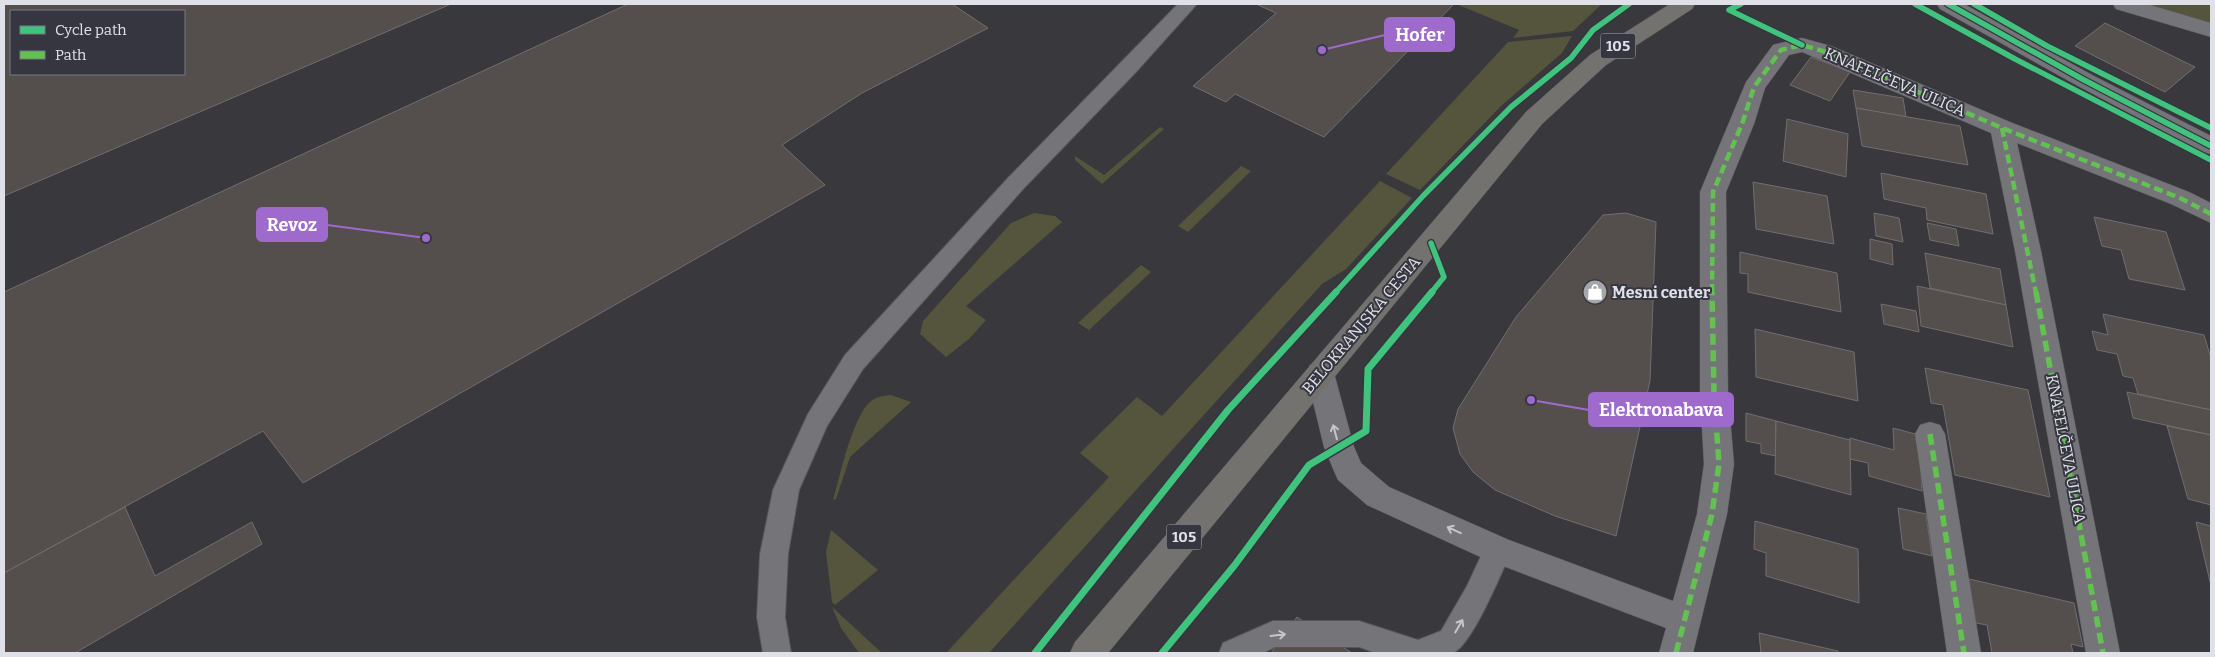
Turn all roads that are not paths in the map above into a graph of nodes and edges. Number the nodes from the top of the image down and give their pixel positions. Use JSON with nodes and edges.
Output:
{"nodes":[{"id":1,"x":1188,"y":4,"type":"edge"},
{"id":2,"x":1684,"y":4,"type":"edge"},
{"id":3,"x":1948,"y":4,"type":"edge"},
{"id":4,"x":2124,"y":4,"type":"edge"},
{"id":5,"x":2211,"y":30,"type":"edge"},
{"id":6,"x":2002,"y":128,"type":"junction"},
{"id":7,"x":2211,"y":146,"type":"edge"},
{"id":8,"x":2211,"y":214,"type":"edge"},
{"id":9,"x":1320,"y":373,"type":"junction"},
{"id":10,"x":1930,"y":434,"type":"dead end"},
{"id":11,"x":1498,"y":550,"type":"junction"},
{"id":12,"x":1684,"y":620,"type":"junction"},
{"id":13,"x":777,"y":653,"type":"edge"},
{"id":14,"x":1087,"y":653,"type":"edge"},
{"id":15,"x":1233,"y":653,"type":"edge"},
{"id":16,"x":1416,"y":653,"type":"edge"},
{"id":17,"x":1421,"y":653,"type":"edge"},
{"id":18,"x":1676,"y":653,"type":"edge"},
{"id":19,"x":1964,"y":653,"type":"edge"},
{"id":20,"x":2103,"y":653,"type":"edge"}],
"edges":[{"from":1,"to":13,"type":"lane"},
{"from":2,"to":9,"type":"main road","name":"BELOKRANJSKA CESTA","number":"105"},
{"from":3,"to":7,"type":"street"},
{"from":4,"to":5,"type":"street"},
{"from":6,"to":8,"type":"street","name":"KNAFELČEVA ULICA"},
{"from":6,"to":12,"type":"street","name":"KNAFELČEVA ULICA"},
{"from":6,"to":20,"type":"street","name":"KNAFELČEVA ULICA"},
{"from":11,"to":9,"type":"street","one_way":true},
{"from":9,"to":14,"type":"main road","name":"BELOKRANJSKA CESTA","number":"105"},
{"from":10,"to":19,"type":"street"},
{"from":11,"to":12,"type":"street"},
{"from":17,"to":11,"type":"lane","one_way":true},
{"from":12,"to":18,"type":"street","name":"KNAFELČEVA ULICA"},
{"from":15,"to":16,"type":"lane","one_way":true}]}
